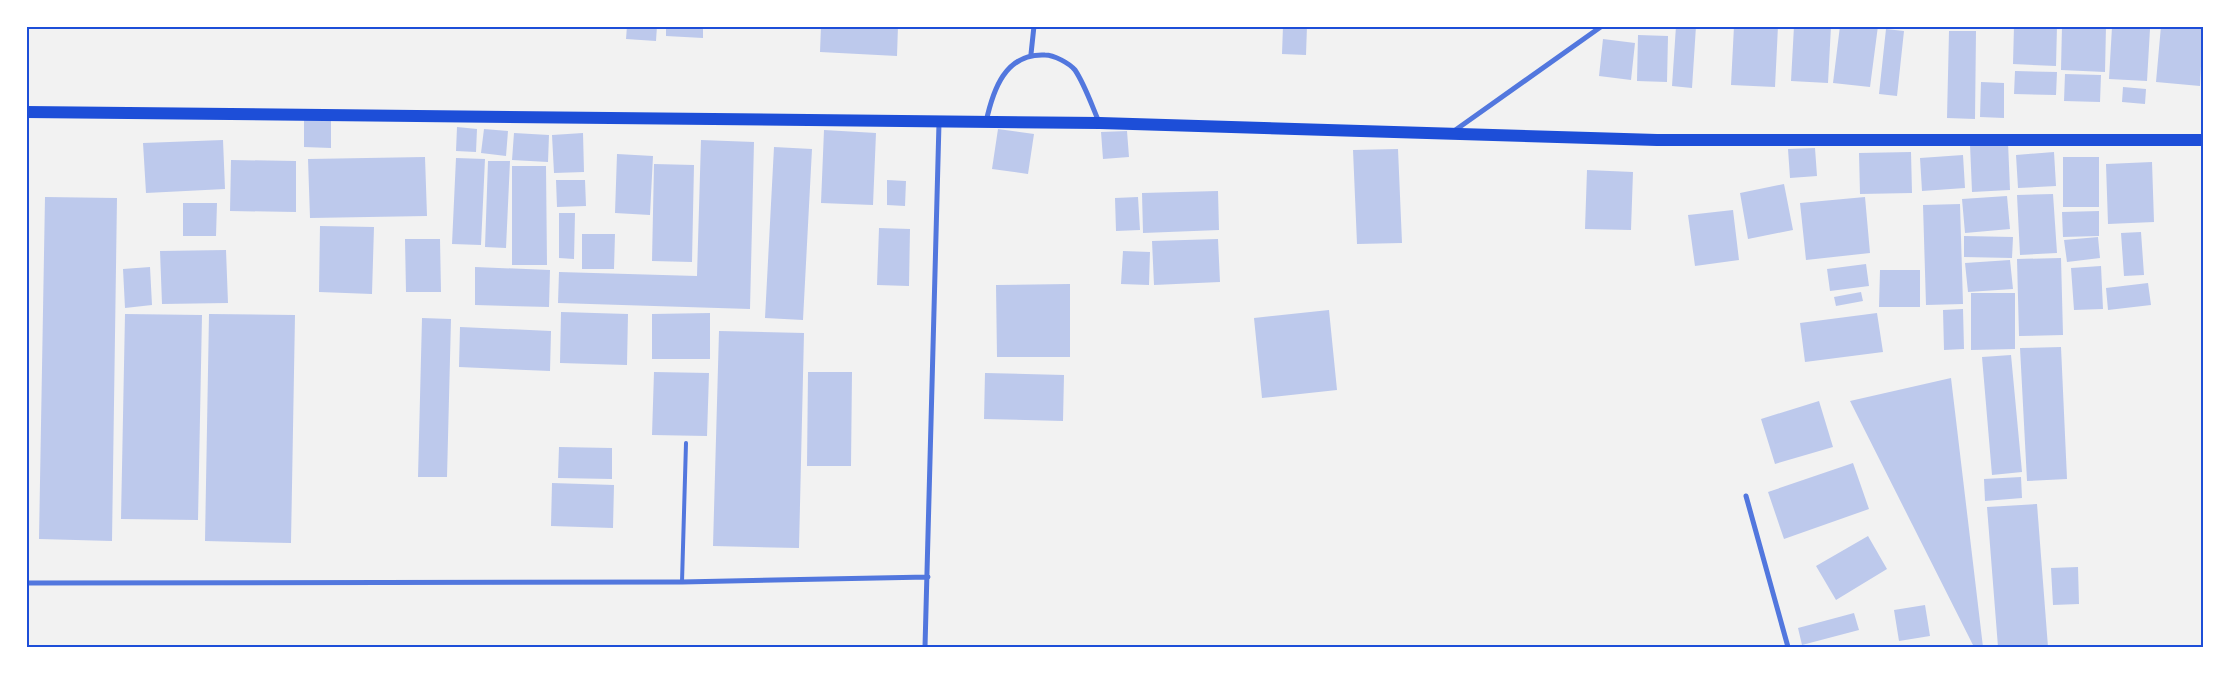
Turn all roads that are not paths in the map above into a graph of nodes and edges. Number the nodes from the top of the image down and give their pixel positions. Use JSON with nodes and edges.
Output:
{"nodes":[{"id":1,"x":1034,"y":26,"type":"edge"},
{"id":2,"x":1602,"y":26,"type":"edge"},
{"id":3,"x":1031,"y":54,"type":"junction"},
{"id":4,"x":26,"y":112,"type":"edge"},
{"id":5,"x":986,"y":122,"type":"junction"},
{"id":6,"x":939,"y":123,"type":"junction"},
{"id":7,"x":1100,"y":123,"type":"junction"},
{"id":8,"x":1450,"y":134,"type":"junction"},
{"id":9,"x":2203,"y":140,"type":"edge"},
{"id":10,"x":686,"y":443,"type":"dead end"},
{"id":11,"x":1746,"y":496,"type":"dead end"},
{"id":12,"x":928,"y":577,"type":"junction"},
{"id":13,"x":682,"y":582,"type":"junction"},
{"id":14,"x":26,"y":583,"type":"edge"},
{"id":15,"x":925,"y":647,"type":"edge"},
{"id":16,"x":1788,"y":647,"type":"edge"}],
"edges":[{"from":1,"to":3,"type":"street"},
{"from":2,"to":8,"type":"street"},
{"from":3,"to":5,"type":"street"},
{"from":3,"to":7,"type":"street"},
{"from":4,"to":6,"type":"main road"},
{"from":5,"to":6,"type":"main road"},
{"from":5,"to":7,"type":"main road"},
{"from":6,"to":12,"type":"street"},
{"from":7,"to":8,"type":"main road"},
{"from":8,"to":9,"type":"main road"},
{"from":10,"to":13,"type":"lane"},
{"from":11,"to":16,"type":"street"},
{"from":12,"to":13,"type":"street"},
{"from":12,"to":15,"type":"street"},
{"from":13,"to":14,"type":"street"}]}
